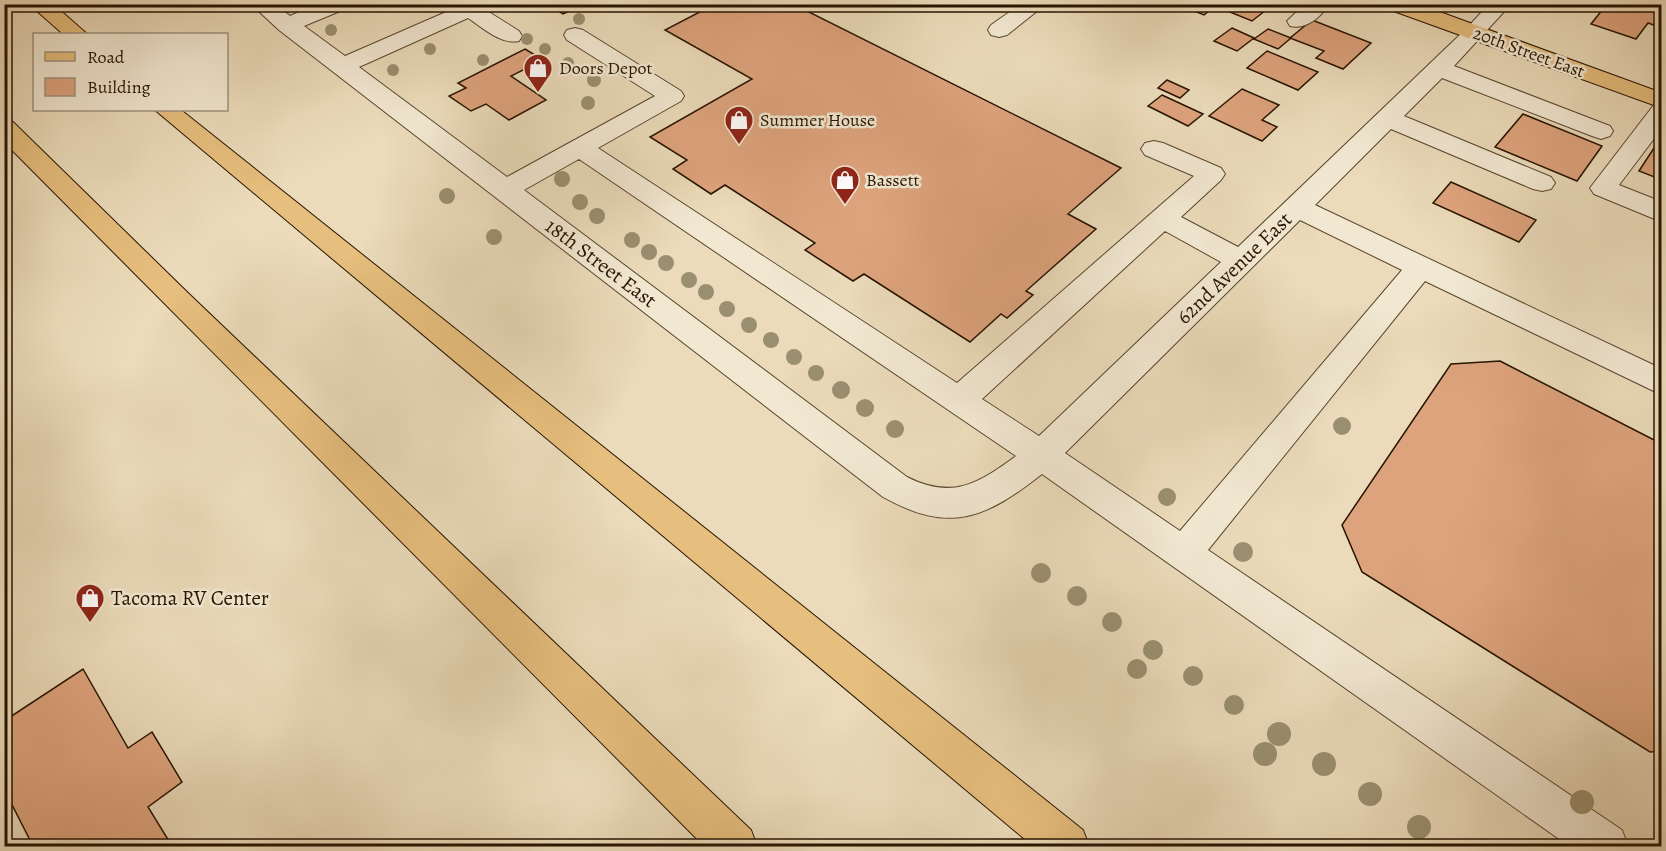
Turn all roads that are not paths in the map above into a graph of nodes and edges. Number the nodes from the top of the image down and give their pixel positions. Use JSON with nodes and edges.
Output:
{"nodes":[{"id":1,"x":39,"y":4,"type":"edge"},
{"id":2,"x":261,"y":4,"type":"edge"},
{"id":3,"x":336,"y":4,"type":"edge"},
{"id":4,"x":1036,"y":4,"type":"edge"},
{"id":5,"x":1151,"y":4,"type":"edge"},
{"id":6,"x":1157,"y":4,"type":"edge"},
{"id":7,"x":1319,"y":4,"type":"edge"},
{"id":8,"x":1396,"y":4,"type":"edge"},
{"id":9,"x":1501,"y":4,"type":"edge"},
{"id":10,"x":465,"y":7,"type":"edge"},
{"id":11,"x":1298,"y":21,"type":"dead end"},
{"id":12,"x":287,"y":25,"type":"junction"},
{"id":13,"x":999,"y":30,"type":"dead end"},
{"id":14,"x":75,"y":33,"type":"edge"},
{"id":15,"x":1475,"y":33,"type":"junction"},
{"id":16,"x":575,"y":35,"type":"dead end"},
{"id":17,"x":511,"y":36,"type":"dead end"},
{"id":18,"x":342,"y":66,"type":"junction"},
{"id":19,"x":1438,"y":68,"type":"junction"},
{"id":20,"x":1662,"y":101,"type":"edge"},
{"id":21,"x":168,"y":111,"type":"edge"},
{"id":22,"x":1662,"y":111,"type":"edge"},
{"id":23,"x":1387,"y":118,"type":"junction"},
{"id":24,"x":4,"y":127,"type":"edge"},
{"id":25,"x":1601,"y":131,"type":"dead end"},
{"id":26,"x":580,"y":148,"type":"junction"},
{"id":27,"x":1154,"y":149,"type":"dead end"},
{"id":28,"x":1542,"y":183,"type":"dead end"},
{"id":29,"x":504,"y":190,"type":"junction"},
{"id":30,"x":1296,"y":207,"type":"junction"},
{"id":31,"x":1662,"y":213,"type":"edge"},
{"id":32,"x":1164,"y":219,"type":"junction"},
{"id":33,"x":1241,"y":261,"type":"junction"},
{"id":34,"x":1420,"y":268,"type":"junction"},
{"id":35,"x":1662,"y":383,"type":"edge"},
{"id":36,"x":959,"y":400,"type":"junction"},
{"id":37,"x":1041,"y":455,"type":"junction"},
{"id":38,"x":948,"y":505,"type":"joint"},
{"id":39,"x":1184,"y":553,"type":"junction"},
{"id":40,"x":735,"y":846,"type":"edge"},
{"id":41,"x":1067,"y":846,"type":"edge"},
{"id":42,"x":1606,"y":846,"type":"edge"}],
"edges":[{"from":1,"to":14,"type":"main road"},
{"from":2,"to":12,"type":"street","name":"18th Street East"},
{"from":3,"to":12,"type":"street"},
{"from":4,"to":13,"type":"street"},
{"from":5,"to":6,"type":"street"},
{"from":7,"to":11,"type":"street"},
{"from":8,"to":15,"type":"main road","name":"20th Street East"},
{"from":9,"to":15,"type":"street","name":"62nd Avenue East"},
{"from":10,"to":17,"type":"street"},
{"from":10,"to":18,"type":"street"},
{"from":12,"to":18,"type":"street","name":"18th Street East"},
{"from":15,"to":19,"type":"street","name":"62nd Avenue East"},
{"from":15,"to":20,"type":"main road","name":"20th Street East"},
{"from":16,"to":26,"type":"street"},
{"from":18,"to":29,"type":"street","name":"18th Street East"},
{"from":19,"to":23,"type":"street","name":"62nd Avenue East"},
{"from":19,"to":25,"type":"street"},
{"from":21,"to":41,"type":"main road"},
{"from":22,"to":31,"type":"street"},
{"from":23,"to":28,"type":"street"},
{"from":23,"to":30,"type":"street","name":"62nd Avenue East"},
{"from":24,"to":40,"type":"main road"},
{"from":26,"to":29,"type":"street"},
{"from":26,"to":36,"type":"street"},
{"from":27,"to":32,"type":"street"},
{"from":29,"to":38,"type":"street","name":"18th Street East"},
{"from":30,"to":33,"type":"street","name":"62nd Avenue East"},
{"from":30,"to":34,"type":"street"},
{"from":32,"to":33,"type":"street"},
{"from":32,"to":36,"type":"street"},
{"from":33,"to":37,"type":"street","name":"62nd Avenue East"},
{"from":34,"to":35,"type":"street"},
{"from":34,"to":39,"type":"street"},
{"from":36,"to":37,"type":"street"},
{"from":37,"to":38,"type":"street","name":"62nd Avenue East"},
{"from":37,"to":39,"type":"street"},
{"from":39,"to":42,"type":"street"}]}
